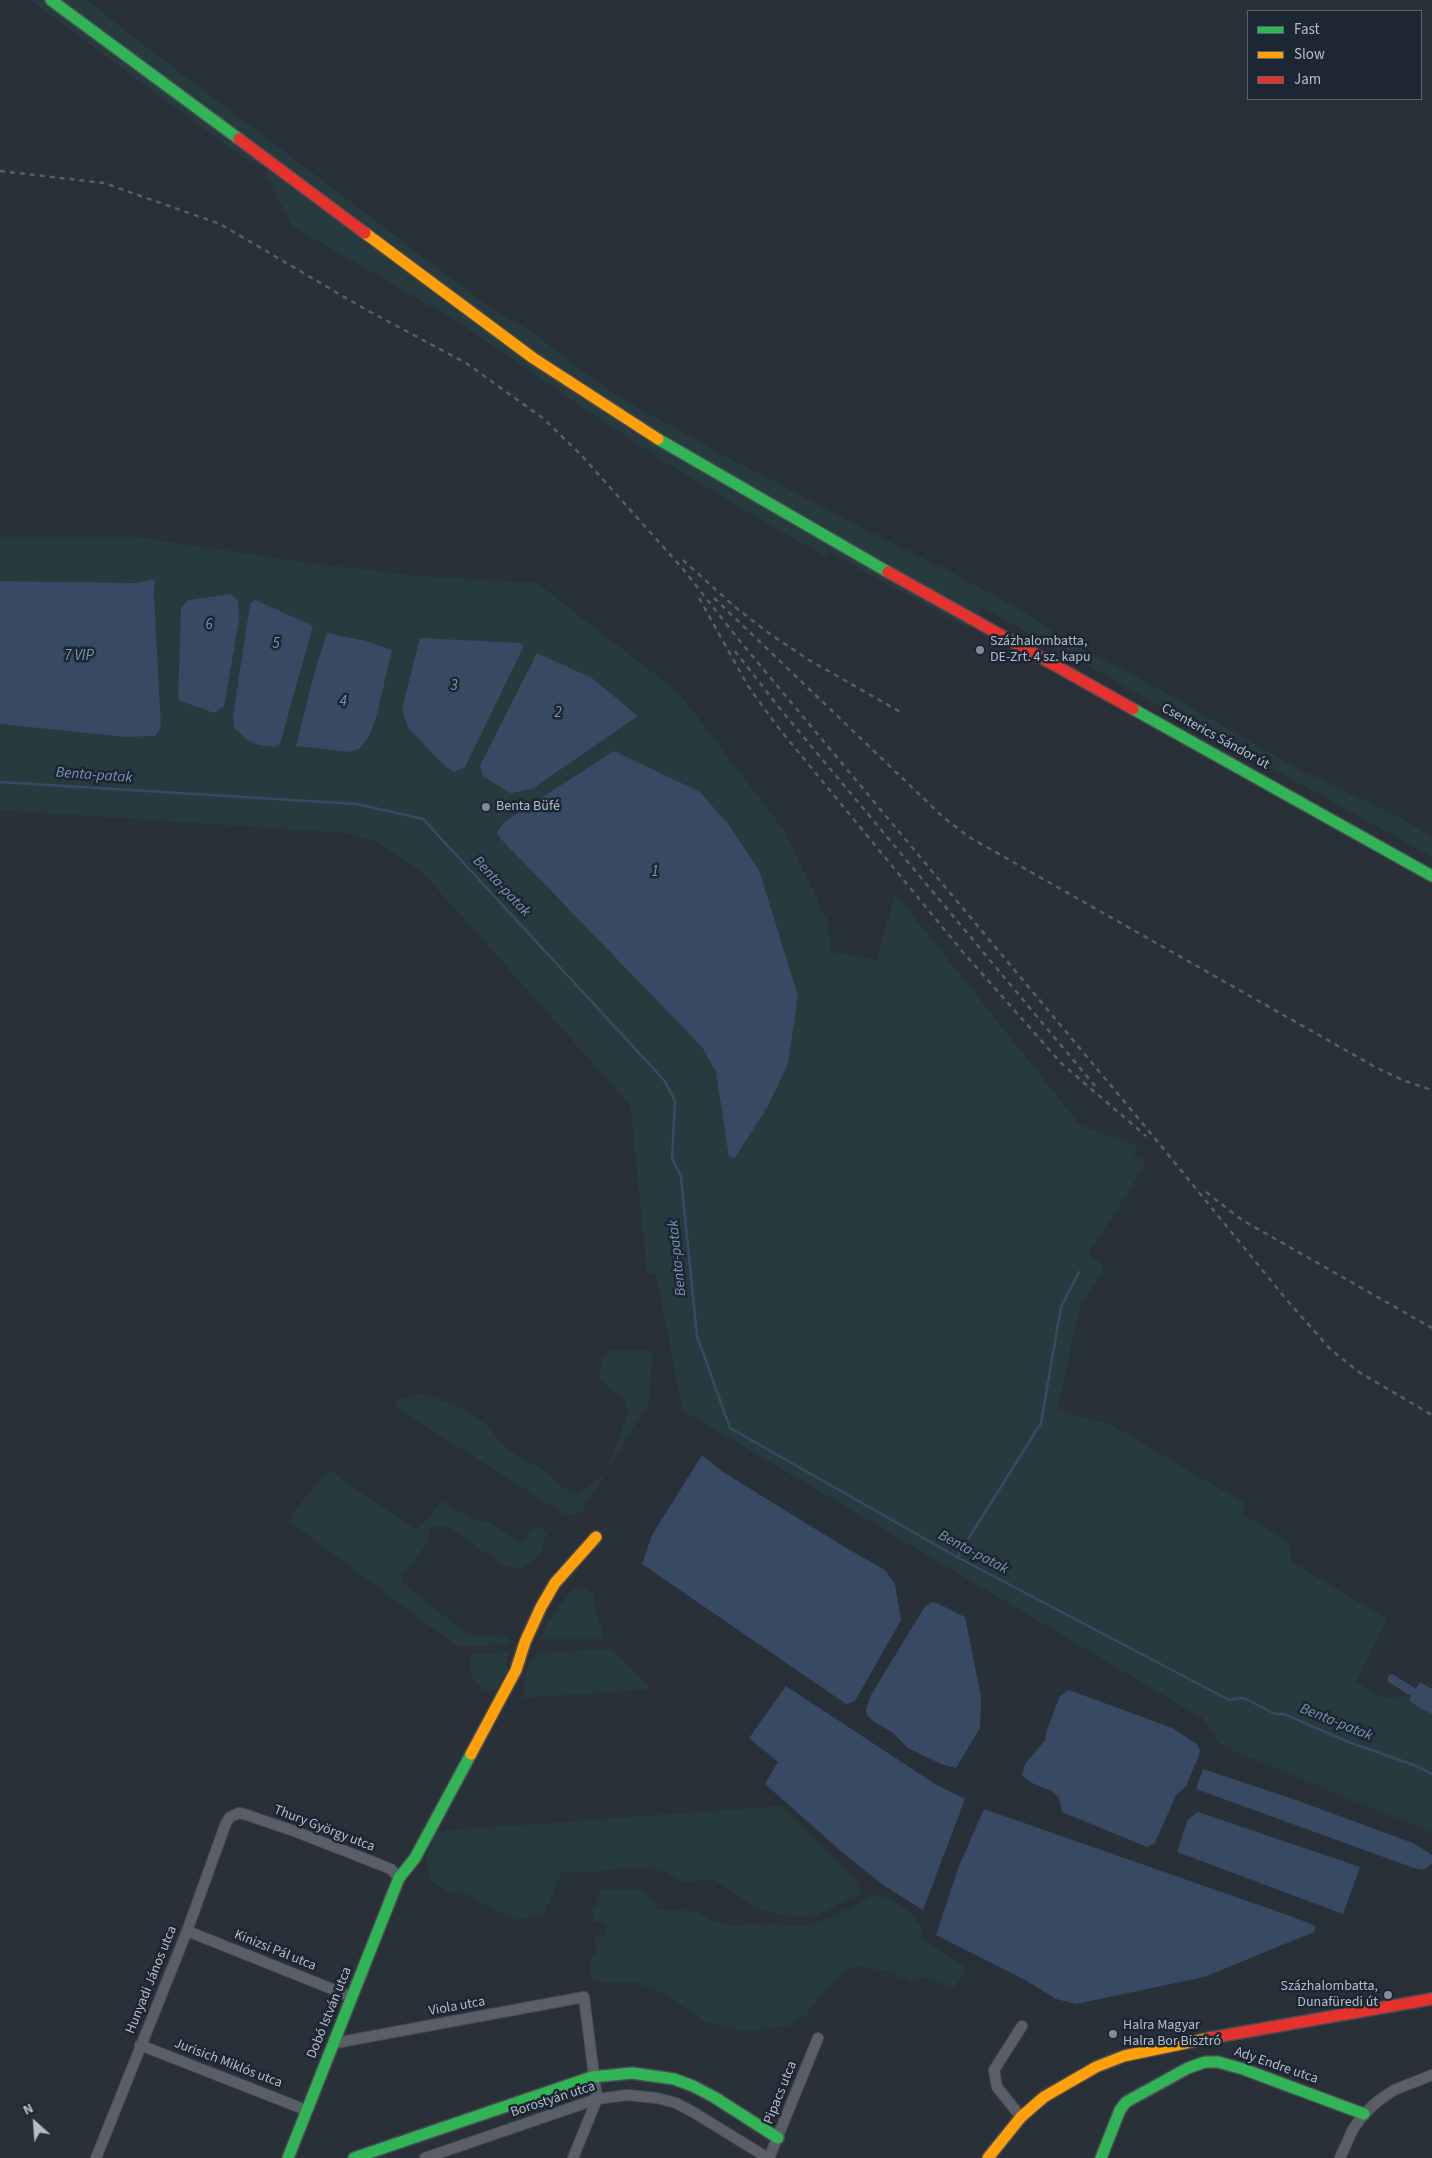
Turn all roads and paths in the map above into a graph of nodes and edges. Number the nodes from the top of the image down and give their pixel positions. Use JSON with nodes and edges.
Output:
{"nodes":[{"id":1,"x":51,"y":0,"type":"edge"},
{"id":2,"x":1432,"y":876,"type":"edge"},
{"id":3,"x":596,"y":1537,"type":"dead end"},
{"id":4,"x":235,"y":1814,"type":"joint"},
{"id":5,"x":399,"y":1878,"type":"junction"},
{"id":6,"x":187,"y":1931,"type":"junction"},
{"id":7,"x":352,"y":1997,"type":"junction"},
{"id":8,"x":1429,"y":2001,"type":"edge"},
{"id":9,"x":1022,"y":2026,"type":"dead end"},
{"id":10,"x":818,"y":2038,"type":"dead end"},
{"id":11,"x":335,"y":2043,"type":"junction"},
{"id":12,"x":140,"y":2045,"type":"junction"},
{"id":13,"x":1432,"y":2075,"type":"edge"},
{"id":14,"x":592,"y":2077,"type":"junction"},
{"id":15,"x":596,"y":2099,"type":"junction"},
{"id":16,"x":306,"y":2110,"type":"junction"},
{"id":17,"x":1364,"y":2114,"type":"junction"},
{"id":18,"x":1021,"y":2117,"type":"junction"},
{"id":19,"x":778,"y":2138,"type":"junction"},
{"id":20,"x":99,"y":2157,"type":"edge"},
{"id":21,"x":288,"y":2158,"type":"edge"},
{"id":22,"x":354,"y":2158,"type":"edge"},
{"id":23,"x":425,"y":2158,"type":"edge"},
{"id":24,"x":573,"y":2158,"type":"edge"},
{"id":25,"x":769,"y":2158,"type":"edge"},
{"id":26,"x":988,"y":2158,"type":"edge"},
{"id":27,"x":1101,"y":2158,"type":"edge"},
{"id":28,"x":1340,"y":2158,"type":"edge"}],
"edges":[{"from":1,"to":2,"type":"street","name":"Csenterics Sándor út"},
{"from":3,"to":5,"type":"street","name":"Dobó István utca"},
{"from":4,"to":5,"type":"street","name":"Thury György utca"},
{"from":4,"to":6,"type":"street","name":"Hunyadi János utca"},
{"from":5,"to":7,"type":"street","name":"Dobó István utca"},
{"from":6,"to":7,"type":"street","name":"Kinizsi Pál utca"},
{"from":6,"to":12,"type":"street","name":"Hunyadi János utca"},
{"from":7,"to":11,"type":"street","name":"Dobó István utca"},
{"from":8,"to":18,"type":"street"},
{"from":9,"to":18,"type":"street"},
{"from":10,"to":19,"type":"street","name":"Pipacs utca"},
{"from":11,"to":14,"type":"street","name":"Viola utca"},
{"from":11,"to":16,"type":"street","name":"Dobó István utca"},
{"from":12,"to":16,"type":"street","name":"Jurisich Miklós utca"},
{"from":12,"to":20,"type":"street","name":"Hunyadi János utca"},
{"from":13,"to":17,"type":"street"},
{"from":14,"to":15,"type":"street"},
{"from":14,"to":19,"type":"street"},
{"from":14,"to":22,"type":"street"},
{"from":15,"to":23,"type":"street","name":"Borostyán utca"},
{"from":15,"to":24,"type":"street"},
{"from":15,"to":25,"type":"street","name":"Borostyán utca"},
{"from":16,"to":21,"type":"street","name":"Dobó István utca"},
{"from":17,"to":27,"type":"street","name":"Ady Endre utca"},
{"from":17,"to":28,"type":"street"},
{"from":18,"to":26,"type":"street"},
{"from":19,"to":25,"type":"street","name":"Pipacs utca"}]}
